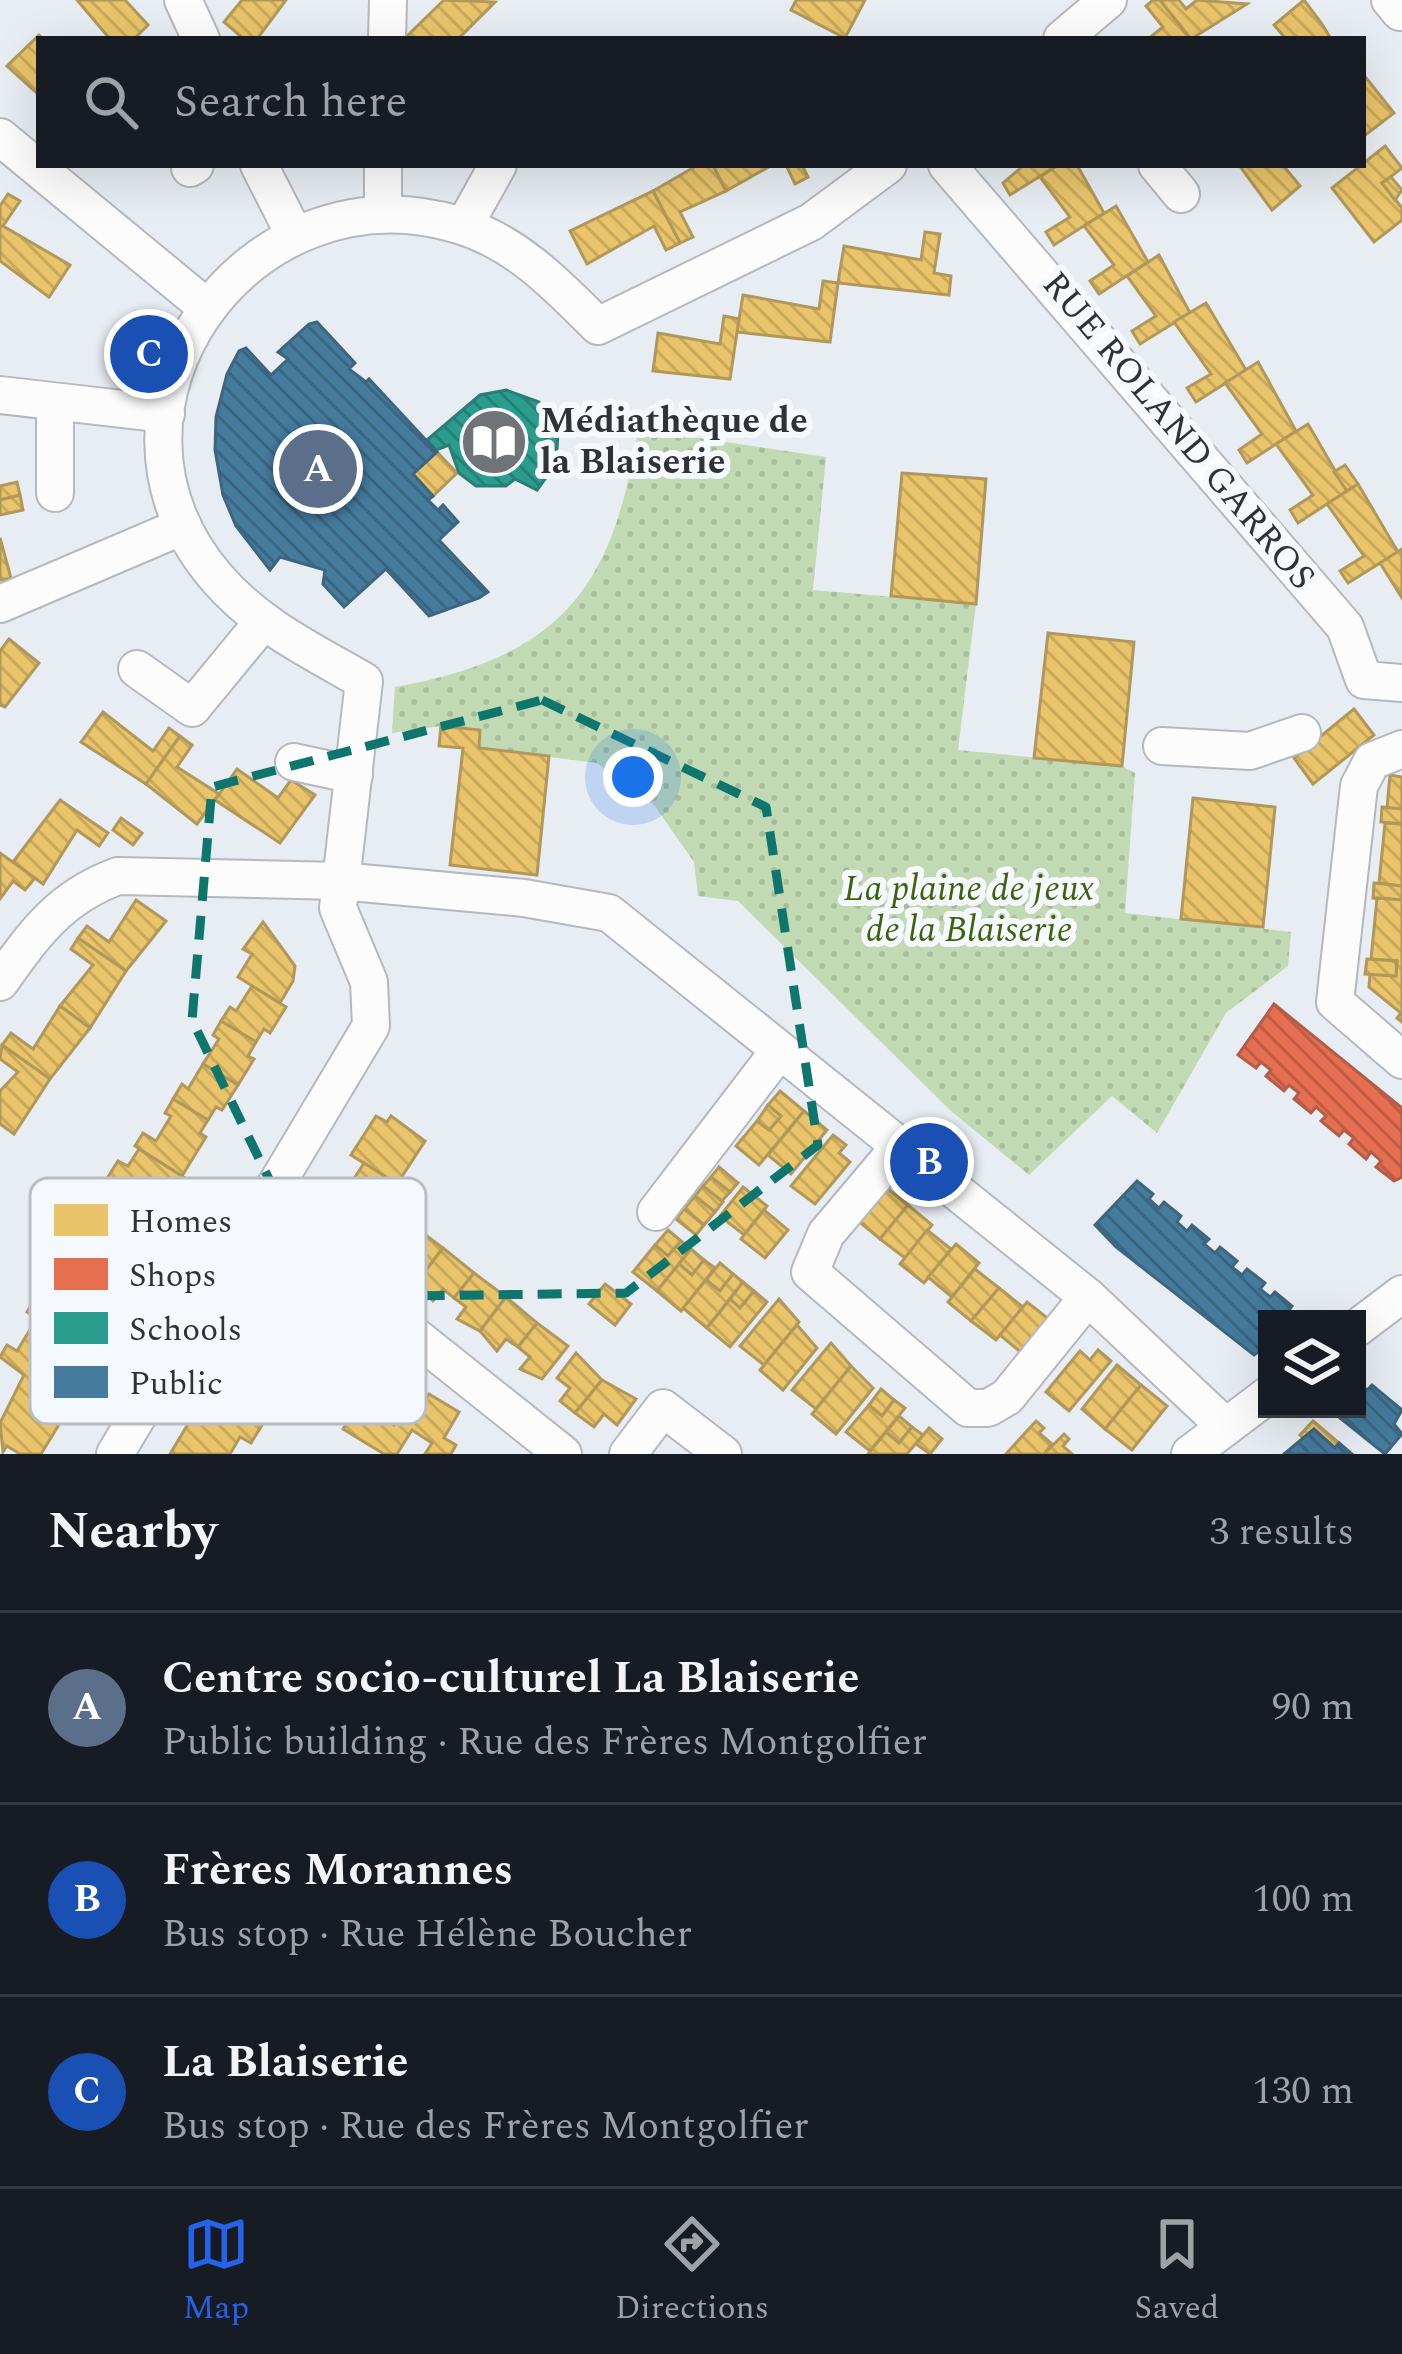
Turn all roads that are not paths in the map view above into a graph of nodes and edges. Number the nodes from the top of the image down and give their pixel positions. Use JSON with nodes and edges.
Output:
{"nodes":[{"id":1,"x":183,"y":0,"type":"edge"},
{"id":2,"x":388,"y":0,"type":"edge"},
{"id":3,"x":1108,"y":0,"type":"edge"},
{"id":4,"x":200,"y":36,"type":"edge"},
{"id":5,"x":387,"y":36,"type":"edge"},
{"id":6,"x":1066,"y":36,"type":"edge"},
{"id":7,"x":0,"y":136,"type":"edge"},
{"id":8,"x":36,"y":166,"type":"edge"},
{"id":9,"x":38,"y":168,"type":"edge"},
{"id":10,"x":261,"y":168,"type":"edge"},
{"id":11,"x":383,"y":168,"type":"edge"},
{"id":12,"x":496,"y":168,"type":"edge"},
{"id":13,"x":884,"y":168,"type":"edge"},
{"id":14,"x":950,"y":168,"type":"edge"},
{"id":15,"x":1159,"y":168,"type":"edge"},
{"id":16,"x":1180,"y":194,"type":"dead end"},
{"id":17,"x":383,"y":214,"type":"junction"},
{"id":18,"x":464,"y":226,"type":"junction"},
{"id":19,"x":295,"y":236,"type":"junction"},
{"id":20,"x":205,"y":307,"type":"junction"},
{"id":21,"x":0,"y":395,"type":"edge"},
{"id":22,"x":56,"y":404,"type":"junction"},
{"id":23,"x":166,"y":414,"type":"junction"},
{"id":24,"x":56,"y":493,"type":"dead end"},
{"id":25,"x":183,"y":526,"type":"junction"},
{"id":26,"x":0,"y":604,"type":"edge"},
{"id":27,"x":262,"y":623,"type":"junction"},
{"id":28,"x":137,"y":669,"type":"dead end"},
{"id":29,"x":1402,"y":682,"type":"edge"},
{"id":30,"x":1302,"y":733,"type":"dead end"},
{"id":31,"x":1162,"y":746,"type":"dead end"},
{"id":32,"x":1402,"y":749,"type":"edge"},
{"id":33,"x":294,"y":762,"type":"dead end"},
{"id":34,"x":354,"y":776,"type":"junction"},
{"id":35,"x":340,"y":880,"type":"junction"},
{"id":36,"x":0,"y":982,"type":"edge"},
{"id":37,"x":779,"y":1051,"type":"junction"},
{"id":38,"x":1402,"y":1060,"type":"edge"},
{"id":39,"x":901,"y":1145,"type":"junction"},
{"id":40,"x":277,"y":1178,"type":"edge"},
{"id":41,"x":656,"y":1213,"type":"dead end"},
{"id":42,"x":1402,"y":1294,"type":"edge"},
{"id":43,"x":1088,"y":1297,"type":"junction"},
{"id":44,"x":1366,"y":1321,"type":"edge"},
{"id":45,"x":426,"y":1345,"type":"edge"},
{"id":46,"x":1258,"y":1403,"type":"edge"},
{"id":47,"x":132,"y":1424,"type":"edge"},
{"id":48,"x":1226,"y":1426,"type":"junction"},
{"id":49,"x":115,"y":1454,"type":"edge"},
{"id":50,"x":563,"y":1454,"type":"edge"},
{"id":51,"x":628,"y":1454,"type":"edge"},
{"id":52,"x":723,"y":1454,"type":"edge"},
{"id":53,"x":1190,"y":1454,"type":"edge"}],
"edges":[{"from":1,"to":4,"type":"street"},
{"from":2,"to":5,"type":"street"},
{"from":3,"to":6,"type":"street"},
{"from":7,"to":8,"type":"street"},
{"from":9,"to":20,"type":"street"},
{"from":10,"to":19,"type":"street"},
{"from":11,"to":17,"type":"street"},
{"from":12,"to":18,"type":"street"},
{"from":13,"to":18,"type":"street"},
{"from":14,"to":29,"type":"street","name":"RUE ROLAND GARROS"},
{"from":15,"to":16,"type":"street"},
{"from":17,"to":18,"type":"street"},
{"from":17,"to":19,"type":"street"},
{"from":19,"to":20,"type":"street"},
{"from":20,"to":23,"type":"street"},
{"from":21,"to":22,"type":"street"},
{"from":22,"to":23,"type":"street"},
{"from":22,"to":24,"type":"street"},
{"from":23,"to":25,"type":"street"},
{"from":25,"to":26,"type":"street"},
{"from":25,"to":27,"type":"street"},
{"from":27,"to":28,"type":"street"},
{"from":27,"to":34,"type":"street"},
{"from":30,"to":31,"type":"street"},
{"from":32,"to":38,"type":"street"},
{"from":33,"to":34,"type":"street"},
{"from":34,"to":35,"type":"street"},
{"from":35,"to":36,"type":"street"},
{"from":35,"to":37,"type":"street"},
{"from":35,"to":40,"type":"street"},
{"from":37,"to":39,"type":"street"},
{"from":37,"to":41,"type":"street"},
{"from":39,"to":43,"type":"street"},
{"from":39,"to":43,"type":"street"},
{"from":42,"to":44,"type":"street"},
{"from":43,"to":48,"type":"street"},
{"from":45,"to":50,"type":"street"},
{"from":46,"to":48,"type":"street"},
{"from":47,"to":49,"type":"street"},
{"from":48,"to":53,"type":"street"},
{"from":51,"to":52,"type":"street"}]}
